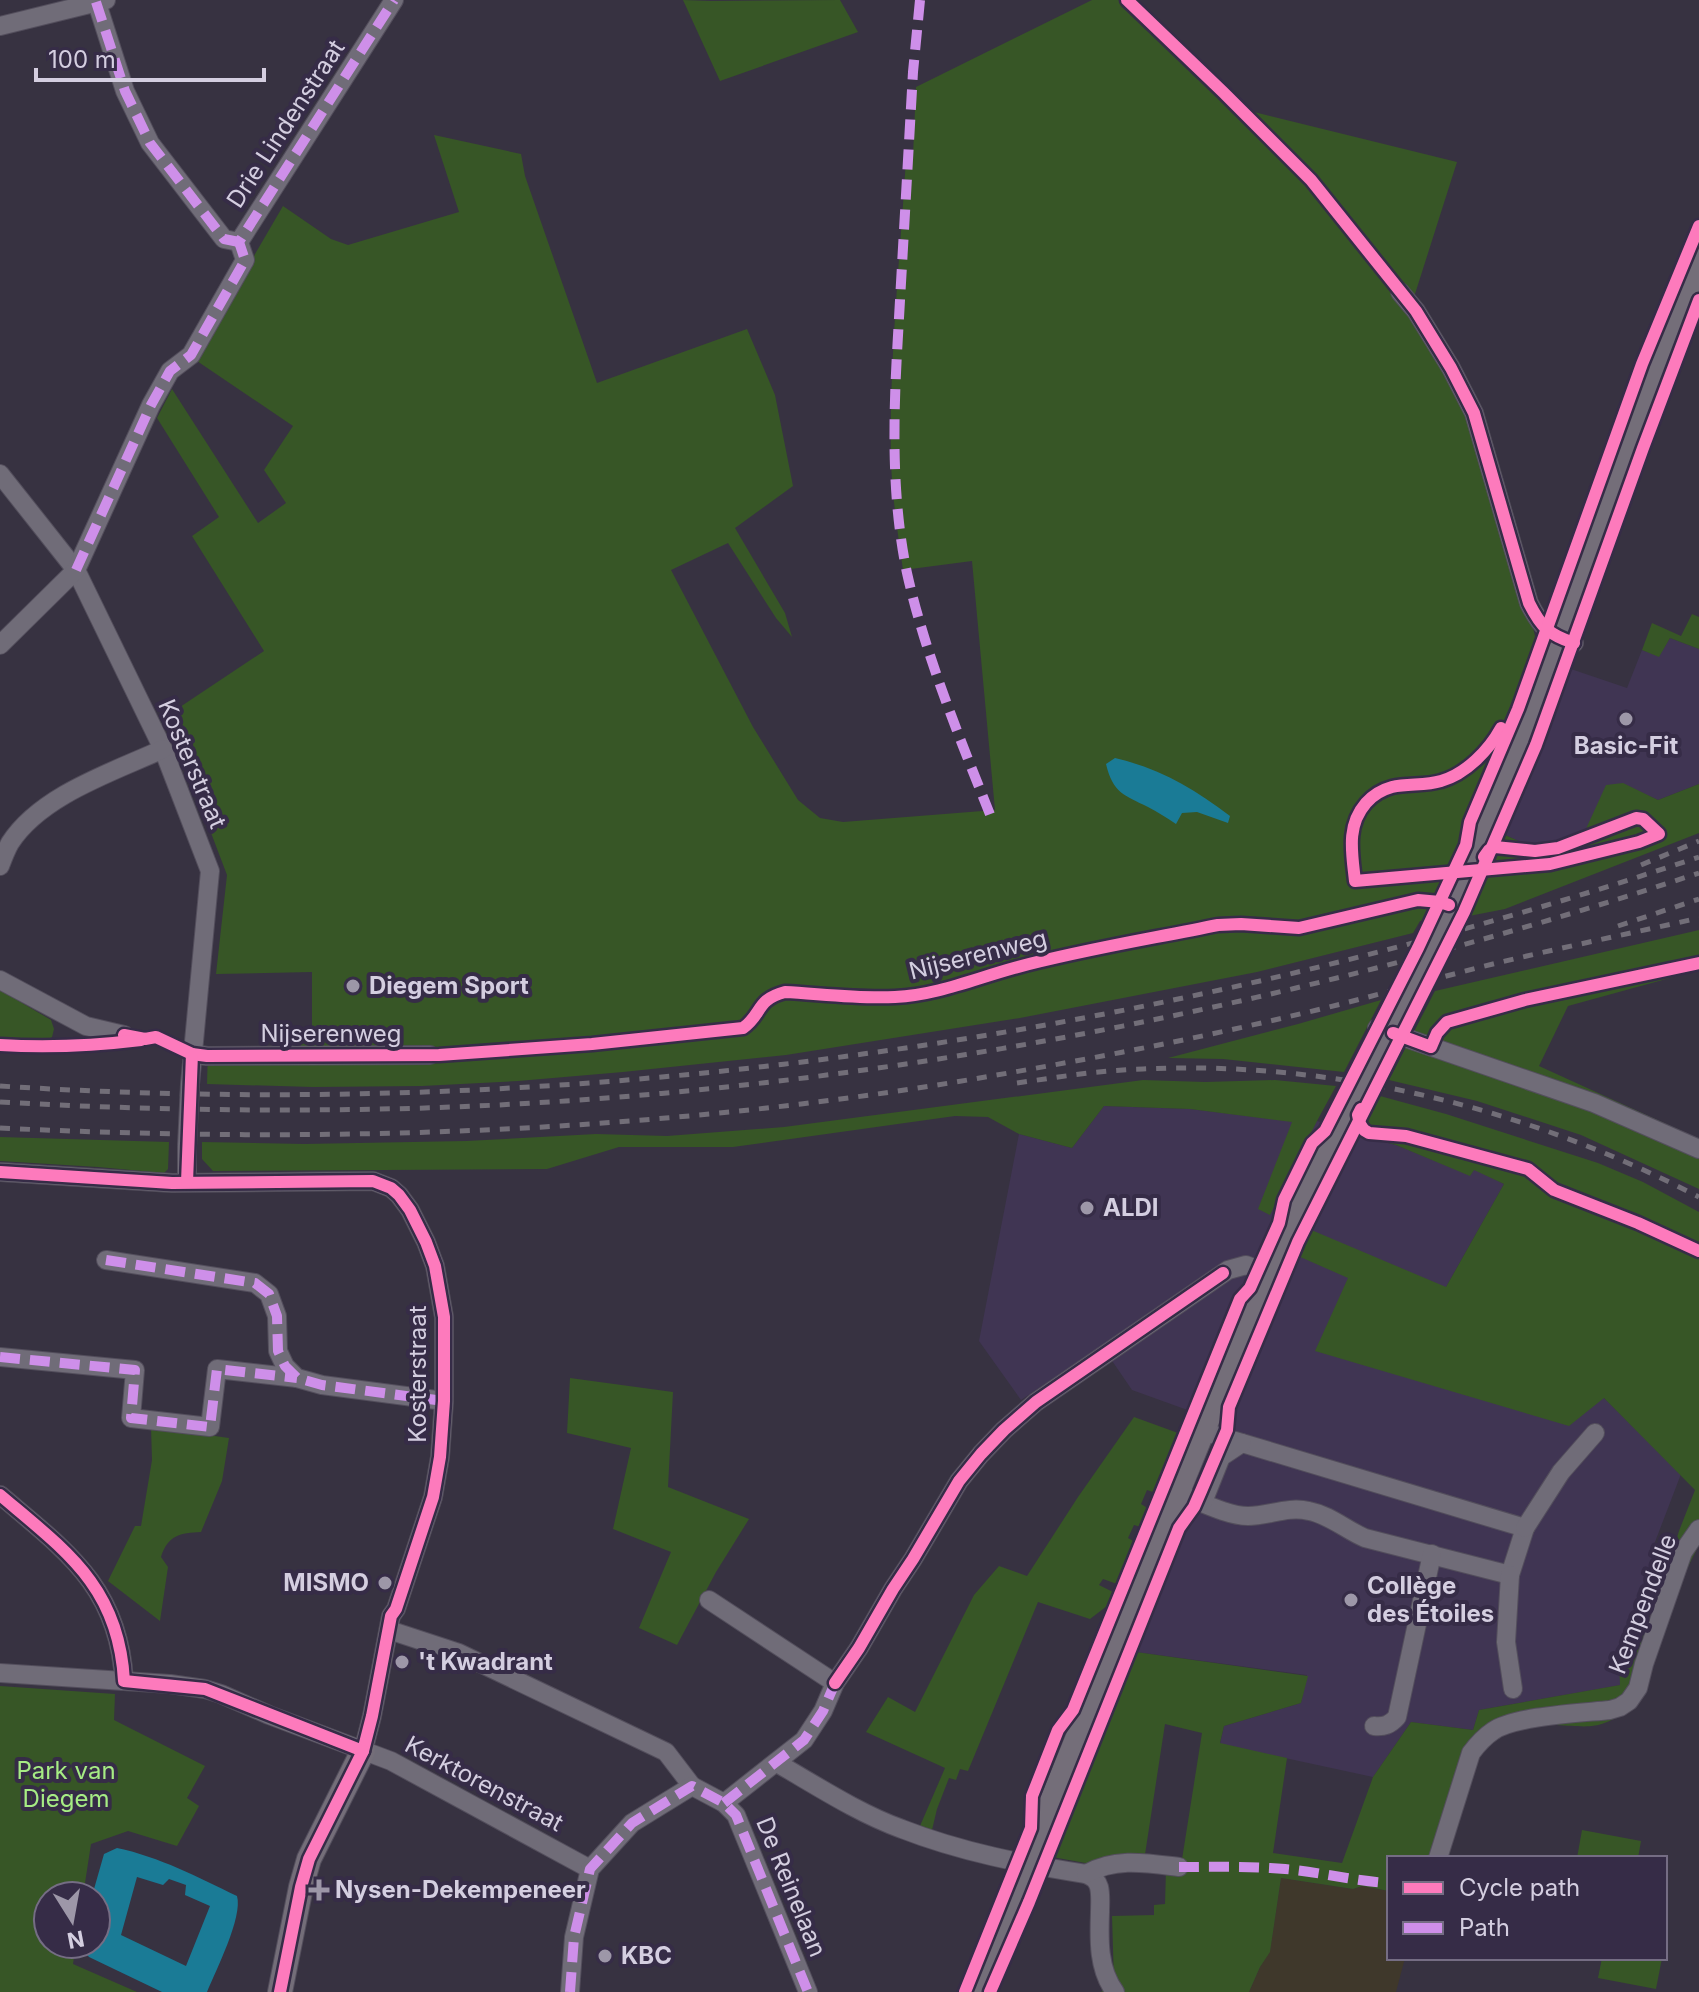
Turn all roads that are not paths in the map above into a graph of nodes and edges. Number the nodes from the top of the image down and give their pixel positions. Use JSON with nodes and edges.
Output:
{"nodes":[{"id":1,"x":394,"y":0,"type":"edge"},
{"id":2,"x":99,"y":1,"type":"edge"},
{"id":3,"x":0,"y":26,"type":"edge"},
{"id":4,"x":239,"y":242,"type":"junction"},
{"id":5,"x":1699,"y":260,"type":"edge"},
{"id":6,"x":1400,"y":292,"type":"dead end"},
{"id":7,"x":0,"y":474,"type":"edge"},
{"id":8,"x":76,"y":570,"type":"junction"},
{"id":9,"x":1566,"y":641,"type":"junction"},
{"id":10,"x":0,"y":645,"type":"edge"},
{"id":11,"x":163,"y":749,"type":"junction"},
{"id":12,"x":0,"y":866,"type":"edge"},
{"id":13,"x":0,"y":980,"type":"edge"},
{"id":14,"x":1390,"y":1033,"type":"junction"},
{"id":15,"x":124,"y":1035,"type":"dead end"},
{"id":16,"x":192,"y":1054,"type":"junction"},
{"id":17,"x":430,"y":1055,"type":"dead end"},
{"id":18,"x":1699,"y":1149,"type":"edge"},
{"id":19,"x":0,"y":1172,"type":"edge"},
{"id":20,"x":187,"y":1182,"type":"junction"},
{"id":21,"x":106,"y":1260,"type":"dead end"},
{"id":22,"x":1267,"y":1273,"type":"junction"},
{"id":23,"x":0,"y":1357,"type":"edge"},
{"id":24,"x":297,"y":1378,"type":"junction"},
{"id":25,"x":444,"y":1401,"type":"junction"},
{"id":26,"x":1202,"y":1431,"type":"junction"},
{"id":27,"x":1595,"y":1433,"type":"dead end"},
{"id":28,"x":1242,"y":1443,"type":"junction"},
{"id":29,"x":1177,"y":1493,"type":"junction"},
{"id":30,"x":0,"y":1495,"type":"edge"},
{"id":31,"x":1203,"y":1502,"type":"junction"},
{"id":32,"x":1525,"y":1528,"type":"junction"},
{"id":33,"x":1699,"y":1529,"type":"edge"},
{"id":34,"x":1432,"y":1554,"type":"junction"},
{"id":35,"x":1510,"y":1575,"type":"junction"},
{"id":36,"x":709,"y":1600,"type":"dead end"},
{"id":37,"x":389,"y":1630,"type":"junction"},
{"id":38,"x":0,"y":1673,"type":"edge"},
{"id":39,"x":124,"y":1681,"type":"junction"},
{"id":40,"x":835,"y":1683,"type":"junction"},
{"id":41,"x":1513,"y":1689,"type":"dead end"},
{"id":42,"x":1374,"y":1726,"type":"dead end"},
{"id":43,"x":363,"y":1751,"type":"junction"},
{"id":44,"x":777,"y":1763,"type":"junction"},
{"id":45,"x":692,"y":1786,"type":"junction"},
{"id":46,"x":724,"y":1803,"type":"junction"},
{"id":47,"x":1439,"y":1856,"type":"edge"},
{"id":48,"x":1026,"y":1864,"type":"junction"},
{"id":49,"x":1179,"y":1867,"type":"dead end"},
{"id":50,"x":590,"y":1869,"type":"junction"},
{"id":51,"x":1086,"y":1874,"type":"junction"},
{"id":52,"x":280,"y":1992,"type":"edge"},
{"id":53,"x":570,"y":1992,"type":"edge"},
{"id":54,"x":808,"y":1992,"type":"edge"},
{"id":55,"x":974,"y":1992,"type":"edge"},
{"id":56,"x":1115,"y":1992,"type":"edge"}],
"edges":[{"from":1,"to":4,"type":"street","name":"Drie Lindenstraat"},
{"from":2,"to":3,"type":"street"},
{"from":2,"to":4,"type":"street"},
{"from":4,"to":8,"type":"street","name":"Drie Lindenstraat"},
{"from":5,"to":9,"type":"main road"},
{"from":6,"to":9,"type":"street"},
{"from":7,"to":8,"type":"street","name":"Kosterstraat"},
{"from":8,"to":10,"type":"street"},
{"from":8,"to":11,"type":"street","name":"Kosterstraat"},
{"from":9,"to":14,"type":"main road","bridge":true},
{"from":11,"to":12,"type":"street"},
{"from":11,"to":16,"type":"street","name":"Kosterstraat"},
{"from":13,"to":15,"type":"street"},
{"from":14,"to":18,"type":"street"},
{"from":14,"to":22,"type":"main road","bridge":true},
{"from":16,"to":17,"type":"street","name":"Nijserenweg"},
{"from":16,"to":20,"type":"street","name":"Kosterstraat","bridge":true},
{"from":19,"to":20,"type":"street"},
{"from":20,"to":25,"type":"street","name":"Kosterstraat"},
{"from":21,"to":24,"type":"street"},
{"from":22,"to":26,"type":"main road"},
{"from":22,"to":40,"type":"street"},
{"from":23,"to":24,"type":"street"},
{"from":24,"to":25,"type":"street"},
{"from":25,"to":37,"type":"street","name":"Kosterstraat"},
{"from":26,"to":28,"type":"street"},
{"from":26,"to":29,"type":"main road"},
{"from":27,"to":32,"type":"street"},
{"from":28,"to":31,"type":"street"},
{"from":28,"to":32,"type":"street"},
{"from":29,"to":31,"type":"street"},
{"from":29,"to":48,"type":"main road"},
{"from":30,"to":39,"type":"street"},
{"from":31,"to":34,"type":"street"},
{"from":32,"to":35,"type":"street"},
{"from":33,"to":47,"type":"street","name":"Kempendelle"},
{"from":34,"to":35,"type":"street"},
{"from":34,"to":42,"type":"street"},
{"from":35,"to":41,"type":"street"},
{"from":36,"to":40,"type":"street"},
{"from":37,"to":43,"type":"street","name":"Kosterstraat"},
{"from":37,"to":45,"type":"street"},
{"from":38,"to":39,"type":"street","name":"Kerktorenstraat"},
{"from":39,"to":43,"type":"street","name":"Kerktorenstraat"},
{"from":40,"to":44,"type":"street"},
{"from":43,"to":50,"type":"street","name":"Kerktorenstraat"},
{"from":43,"to":52,"type":"main road"},
{"from":44,"to":46,"type":"street"},
{"from":44,"to":48,"type":"street"},
{"from":45,"to":46,"type":"street"},
{"from":45,"to":50,"type":"street"},
{"from":46,"to":54,"type":"street","name":"De Reinelaan"},
{"from":48,"to":51,"type":"street"},
{"from":48,"to":55,"type":"main road"},
{"from":49,"to":51,"type":"street"},
{"from":50,"to":53,"type":"street"},
{"from":51,"to":56,"type":"street"}]}
